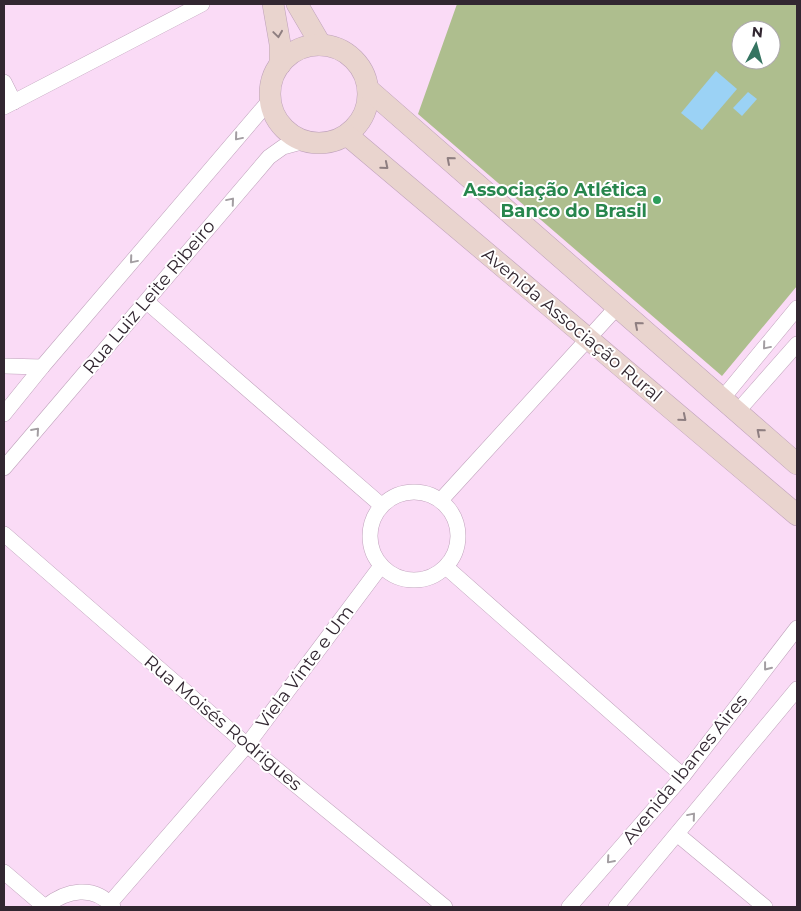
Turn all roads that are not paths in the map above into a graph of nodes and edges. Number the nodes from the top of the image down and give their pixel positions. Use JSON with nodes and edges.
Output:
{"nodes":[{"id":1,"x":202,"y":4,"type":"edge"},
{"id":2,"x":273,"y":4,"type":"edge"},
{"id":3,"x":297,"y":4,"type":"edge"},
{"id":4,"x":321,"y":44,"type":"junction"},
{"id":5,"x":280,"y":65,"type":"junction"},
{"id":6,"x":4,"y":82,"type":"edge"},
{"id":7,"x":368,"y":89,"type":"junction"},
{"id":8,"x":270,"y":100,"type":"junction"},
{"id":9,"x":9,"y":104,"type":"edge"},
{"id":10,"x":347,"y":135,"type":"junction"},
{"id":11,"x":305,"y":141,"type":"junction"},
{"id":12,"x":147,"y":302,"type":"junction"},
{"id":13,"x":617,"y":307,"type":"junction"},
{"id":14,"x":797,"y":308,"type":"edge"},
{"id":15,"x":589,"y":339,"type":"junction"},
{"id":16,"x":797,"y":344,"type":"edge"},
{"id":17,"x":4,"y":366,"type":"edge"},
{"id":18,"x":42,"y":366,"type":"junction"},
{"id":19,"x":730,"y":405,"type":"junction"},
{"id":20,"x":4,"y":414,"type":"edge"},
{"id":21,"x":797,"y":464,"type":"edge"},
{"id":22,"x":4,"y":468,"type":"edge"},
{"id":23,"x":441,"y":500,"type":"junction"},
{"id":24,"x":381,"y":505,"type":"junction"},
{"id":25,"x":797,"y":515,"type":"edge"},
{"id":26,"x":4,"y":534,"type":"edge"},
{"id":27,"x":381,"y":566,"type":"junction"},
{"id":28,"x":446,"y":566,"type":"junction"},
{"id":29,"x":797,"y":628,"type":"edge"},
{"id":30,"x":797,"y":689,"type":"edge"},
{"id":31,"x":247,"y":745,"type":"junction"},
{"id":32,"x":683,"y":776,"type":"junction"},
{"id":33,"x":677,"y":834,"type":"junction"},
{"id":34,"x":4,"y":872,"type":"edge"},
{"id":35,"x":112,"y":905,"type":"edge"},
{"id":36,"x":45,"y":907,"type":"edge"},
{"id":37,"x":445,"y":907,"type":"edge"},
{"id":38,"x":569,"y":907,"type":"edge"},
{"id":39,"x":616,"y":907,"type":"edge"},
{"id":40,"x":765,"y":907,"type":"edge"}],
"edges":[{"from":1,"to":9,"type":"street"},
{"from":2,"to":5,"type":"street","one_way":true},
{"from":3,"to":4,"type":"street"},
{"from":4,"to":5,"type":"street"},
{"from":4,"to":7,"type":"street"},
{"from":5,"to":8,"type":"street"},
{"from":6,"to":9,"type":"street"},
{"from":7,"to":10,"type":"street"},
{"from":13,"to":7,"type":"street","one_way":true},
{"from":8,"to":11,"type":"street"},
{"from":8,"to":18,"type":"street","name":"Rua Luiz Leite Ribeiro","one_way":true},
{"from":10,"to":11,"type":"street"},
{"from":10,"to":15,"type":"street","name":"Avenida Associação Rural","one_way":true},
{"from":12,"to":11,"type":"street","name":"Rua Luiz Leite Ribeiro","one_way":true},
{"from":22,"to":12,"type":"street","name":"Rua Luiz Leite Ribeiro","one_way":true},
{"from":12,"to":24,"type":"street"},
{"from":13,"to":15,"type":"street"},
{"from":19,"to":13,"type":"street","one_way":true},
{"from":14,"to":19,"type":"street","one_way":true},
{"from":15,"to":23,"type":"street"},
{"from":15,"to":25,"type":"street","name":"Avenida Associação Rural","one_way":true},
{"from":16,"to":19,"type":"street"},
{"from":17,"to":18,"type":"street"},
{"from":18,"to":20,"type":"street","name":"Rua Luiz Leite Ribeiro"},
{"from":21,"to":19,"type":"street","one_way":true},
{"from":23,"to":24,"type":"street"},
{"from":23,"to":28,"type":"street"},
{"from":24,"to":27,"type":"street"},
{"from":26,"to":31,"type":"street","name":"Rua Moisés Rodrigues"},
{"from":27,"to":28,"type":"street"},
{"from":27,"to":31,"type":"street","name":"Viela Vinte e Um"},
{"from":28,"to":32,"type":"street"},
{"from":29,"to":32,"type":"street","name":"Avenida Ibanes Aires","one_way":true},
{"from":33,"to":30,"type":"street","name":"Avenida Ibanes Aires","one_way":true},
{"from":31,"to":35,"type":"street","name":"Viela Vinte e Um"},
{"from":31,"to":37,"type":"street","name":"Rua Moisés Rodrigues"},
{"from":32,"to":38,"type":"street","name":"Avenida Ibanes Aires","one_way":true},
{"from":33,"to":39,"type":"street","name":"Avenida Ibanes Aires"},
{"from":33,"to":40,"type":"street"},
{"from":34,"to":36,"type":"street"},
{"from":35,"to":36,"type":"street","name":"Viela Vinte e Um"}]}
